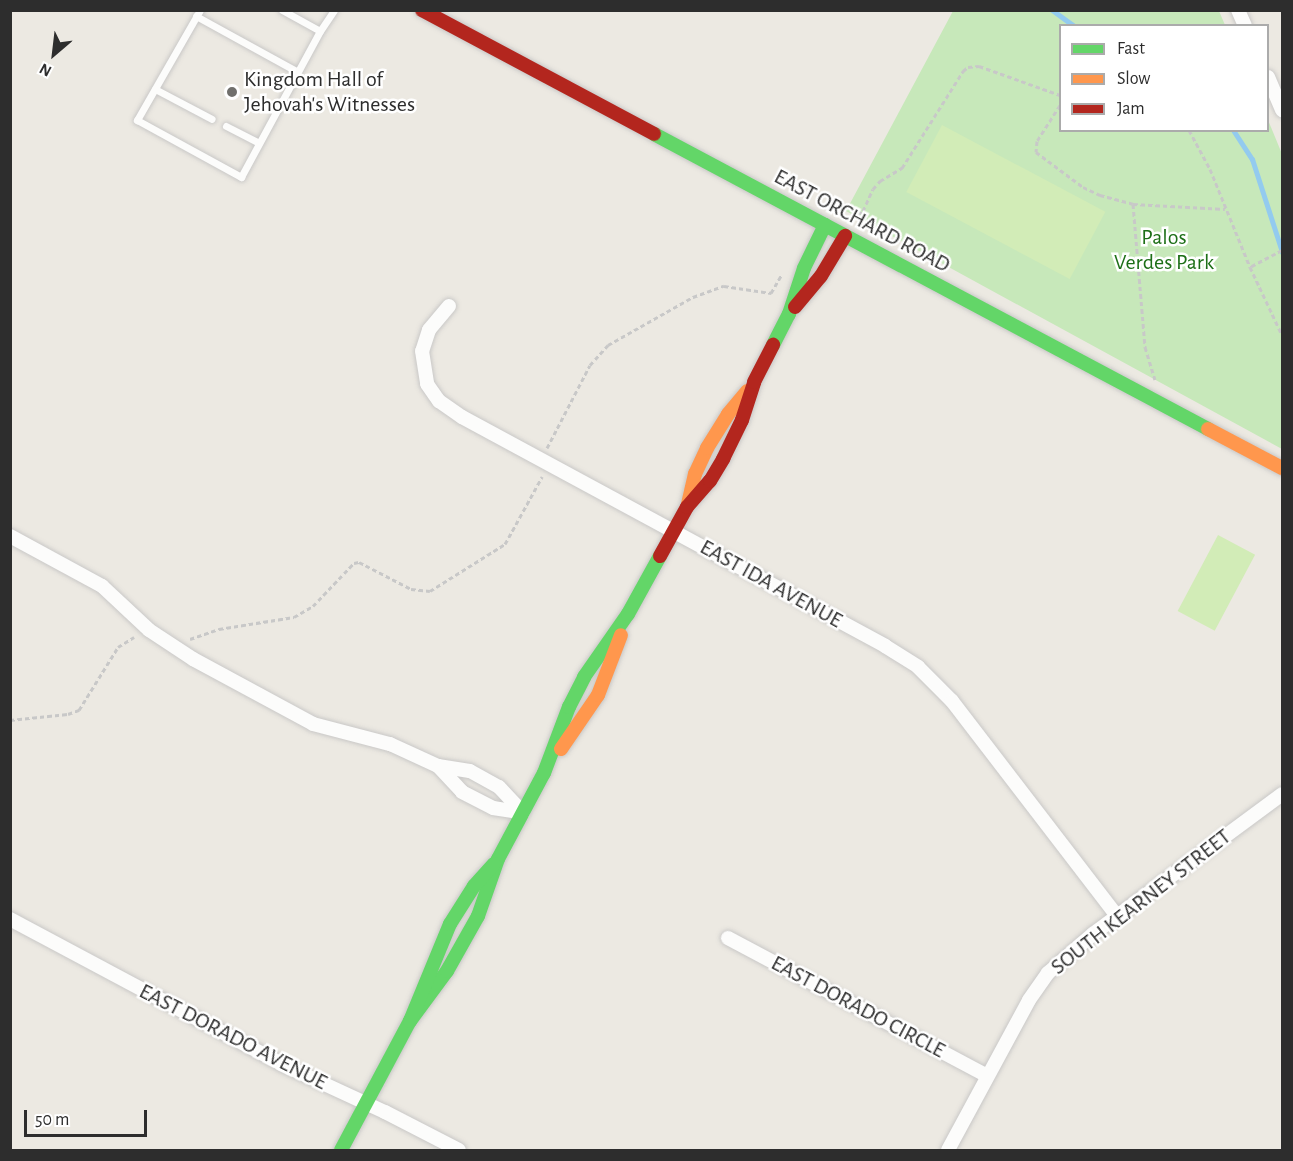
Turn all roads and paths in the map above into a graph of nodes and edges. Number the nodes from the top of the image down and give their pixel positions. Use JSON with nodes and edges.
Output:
{"nodes":[{"id":1,"x":282,"y":10,"type":"edge"},
{"id":2,"x":334,"y":10,"type":"edge"},
{"id":3,"x":422,"y":10,"type":"edge"},
{"id":4,"x":1238,"y":10,"type":"edge"},
{"id":5,"x":198,"y":14,"type":"edge"},
{"id":6,"x":444,"y":16,"type":"edge"},
{"id":7,"x":1244,"y":24,"type":"edge"},
{"id":8,"x":320,"y":31,"type":"junction"},
{"id":9,"x":298,"y":72,"type":"junction"},
{"id":10,"x":1269,"y":79,"type":"edge"},
{"id":11,"x":155,"y":89,"type":"junction"},
{"id":12,"x":1059,"y":95,"type":"edge"},
{"id":13,"x":1059,"y":106,"type":"edge"},
{"id":14,"x":1282,"y":110,"type":"edge"},
{"id":15,"x":212,"y":119,"type":"dead end"},
{"id":16,"x":226,"y":126,"type":"dead end"},
{"id":17,"x":1190,"y":132,"type":"edge"},
{"id":18,"x":259,"y":143,"type":"junction"},
{"id":19,"x":1133,"y":204,"type":"junction"},
{"id":20,"x":1225,"y":209,"type":"junction"},
{"id":21,"x":825,"y":225,"type":"junction"},
{"id":22,"x":845,"y":236,"type":"junction"},
{"id":23,"x":1282,"y":250,"type":"edge"},
{"id":24,"x":787,"y":264,"type":"dead end"},
{"id":25,"x":1250,"y":267,"type":"junction"},
{"id":26,"x":449,"y":306,"type":"dead end"},
{"id":27,"x":789,"y":314,"type":"junction"},
{"id":28,"x":1282,"y":335,"type":"edge"},
{"id":29,"x":754,"y":382,"type":"junction"},
{"id":30,"x":1155,"y":400,"type":"junction"},
{"id":31,"x":545,"y":462,"type":"junction"},
{"id":32,"x":1282,"y":468,"type":"edge"},
{"id":33,"x":687,"y":507,"type":"junction"},
{"id":34,"x":674,"y":531,"type":"junction"},
{"id":35,"x":10,"y":536,"type":"edge"},
{"id":36,"x":628,"y":614,"type":"junction"},
{"id":37,"x":161,"y":639,"type":"junction"},
{"id":38,"x":10,"y":720,"type":"edge"},
{"id":39,"x":438,"y":766,"type":"junction"},
{"id":40,"x":544,"y":773,"type":"junction"},
{"id":41,"x":1282,"y":794,"type":"edge"},
{"id":42,"x":523,"y":813,"type":"junction"},
{"id":43,"x":498,"y":859,"type":"junction"},
{"id":44,"x":1117,"y":916,"type":"junction"},
{"id":45,"x":10,"y":919,"type":"edge"},
{"id":46,"x":728,"y":938,"type":"dead end"},
{"id":47,"x":411,"y":1021,"type":"junction"},
{"id":48,"x":987,"y":1076,"type":"junction"},
{"id":49,"x":366,"y":1103,"type":"junction"},
{"id":50,"x":341,"y":1150,"type":"edge"},
{"id":51,"x":459,"y":1150,"type":"edge"},
{"id":52,"x":948,"y":1150,"type":"edge"}],
"edges":[{"from":1,"to":8,"type":"lane"},
{"from":2,"to":8,"type":"lane"},
{"from":3,"to":6,"type":"street","name":"EAST ORCHARD ROAD"},
{"from":4,"to":7,"type":"street"},
{"from":5,"to":9,"type":"lane"},
{"from":5,"to":11,"type":"lane"},
{"from":6,"to":21,"type":"street","name":"EAST ORCHARD ROAD"},
{"from":8,"to":9,"type":"lane"},
{"from":9,"to":18,"type":"lane"},
{"from":10,"to":14,"type":"street"},
{"from":11,"to":15,"type":"lane"},
{"from":11,"to":18,"type":"lane"},
{"from":12,"to":21,"type":"path"},
{"from":13,"to":19,"type":"path"},
{"from":16,"to":18,"type":"lane"},
{"from":17,"to":20,"type":"path"},
{"from":19,"to":20,"type":"path"},
{"from":19,"to":30,"type":"path"},
{"from":20,"to":25,"type":"path"},
{"from":21,"to":22,"type":"street","name":"EAST ORCHARD ROAD"},
{"from":21,"to":27,"type":"street"},
{"from":22,"to":27,"type":"street"},
{"from":22,"to":30,"type":"street","name":"EAST ORCHARD ROAD"},
{"from":23,"to":25,"type":"path"},
{"from":24,"to":31,"type":"path"},
{"from":25,"to":28,"type":"path"},
{"from":26,"to":31,"type":"street","name":"EAST IDA AVENUE"},
{"from":27,"to":29,"type":"street"},
{"from":29,"to":33,"type":"street"},
{"from":29,"to":33,"type":"street"},
{"from":30,"to":32,"type":"street","name":"EAST ORCHARD ROAD"},
{"from":31,"to":34,"type":"street","name":"EAST IDA AVENUE"},
{"from":31,"to":37,"type":"path"},
{"from":33,"to":34,"type":"street"},
{"from":34,"to":36,"type":"street"},
{"from":34,"to":44,"type":"street","name":"EAST IDA AVENUE"},
{"from":35,"to":37,"type":"street"},
{"from":36,"to":40,"type":"street"},
{"from":36,"to":40,"type":"street"},
{"from":37,"to":38,"type":"path"},
{"from":37,"to":39,"type":"street"},
{"from":39,"to":42,"type":"street"},
{"from":39,"to":42,"type":"street"},
{"from":40,"to":42,"type":"street"},
{"from":41,"to":44,"type":"street","name":"SOUTH KEARNEY STREET"},
{"from":42,"to":43,"type":"street"},
{"from":43,"to":47,"type":"street"},
{"from":43,"to":47,"type":"street"},
{"from":44,"to":48,"type":"street","name":"SOUTH KEARNEY STREET"},
{"from":45,"to":49,"type":"street","name":"EAST DORADO AVENUE"},
{"from":46,"to":48,"type":"street","name":"EAST DORADO CIRCLE"},
{"from":47,"to":49,"type":"street"},
{"from":48,"to":52,"type":"street","name":"SOUTH KEARNEY STREET"},
{"from":49,"to":50,"type":"street"},
{"from":49,"to":51,"type":"street","name":"EAST DORADO AVENUE"}]}
